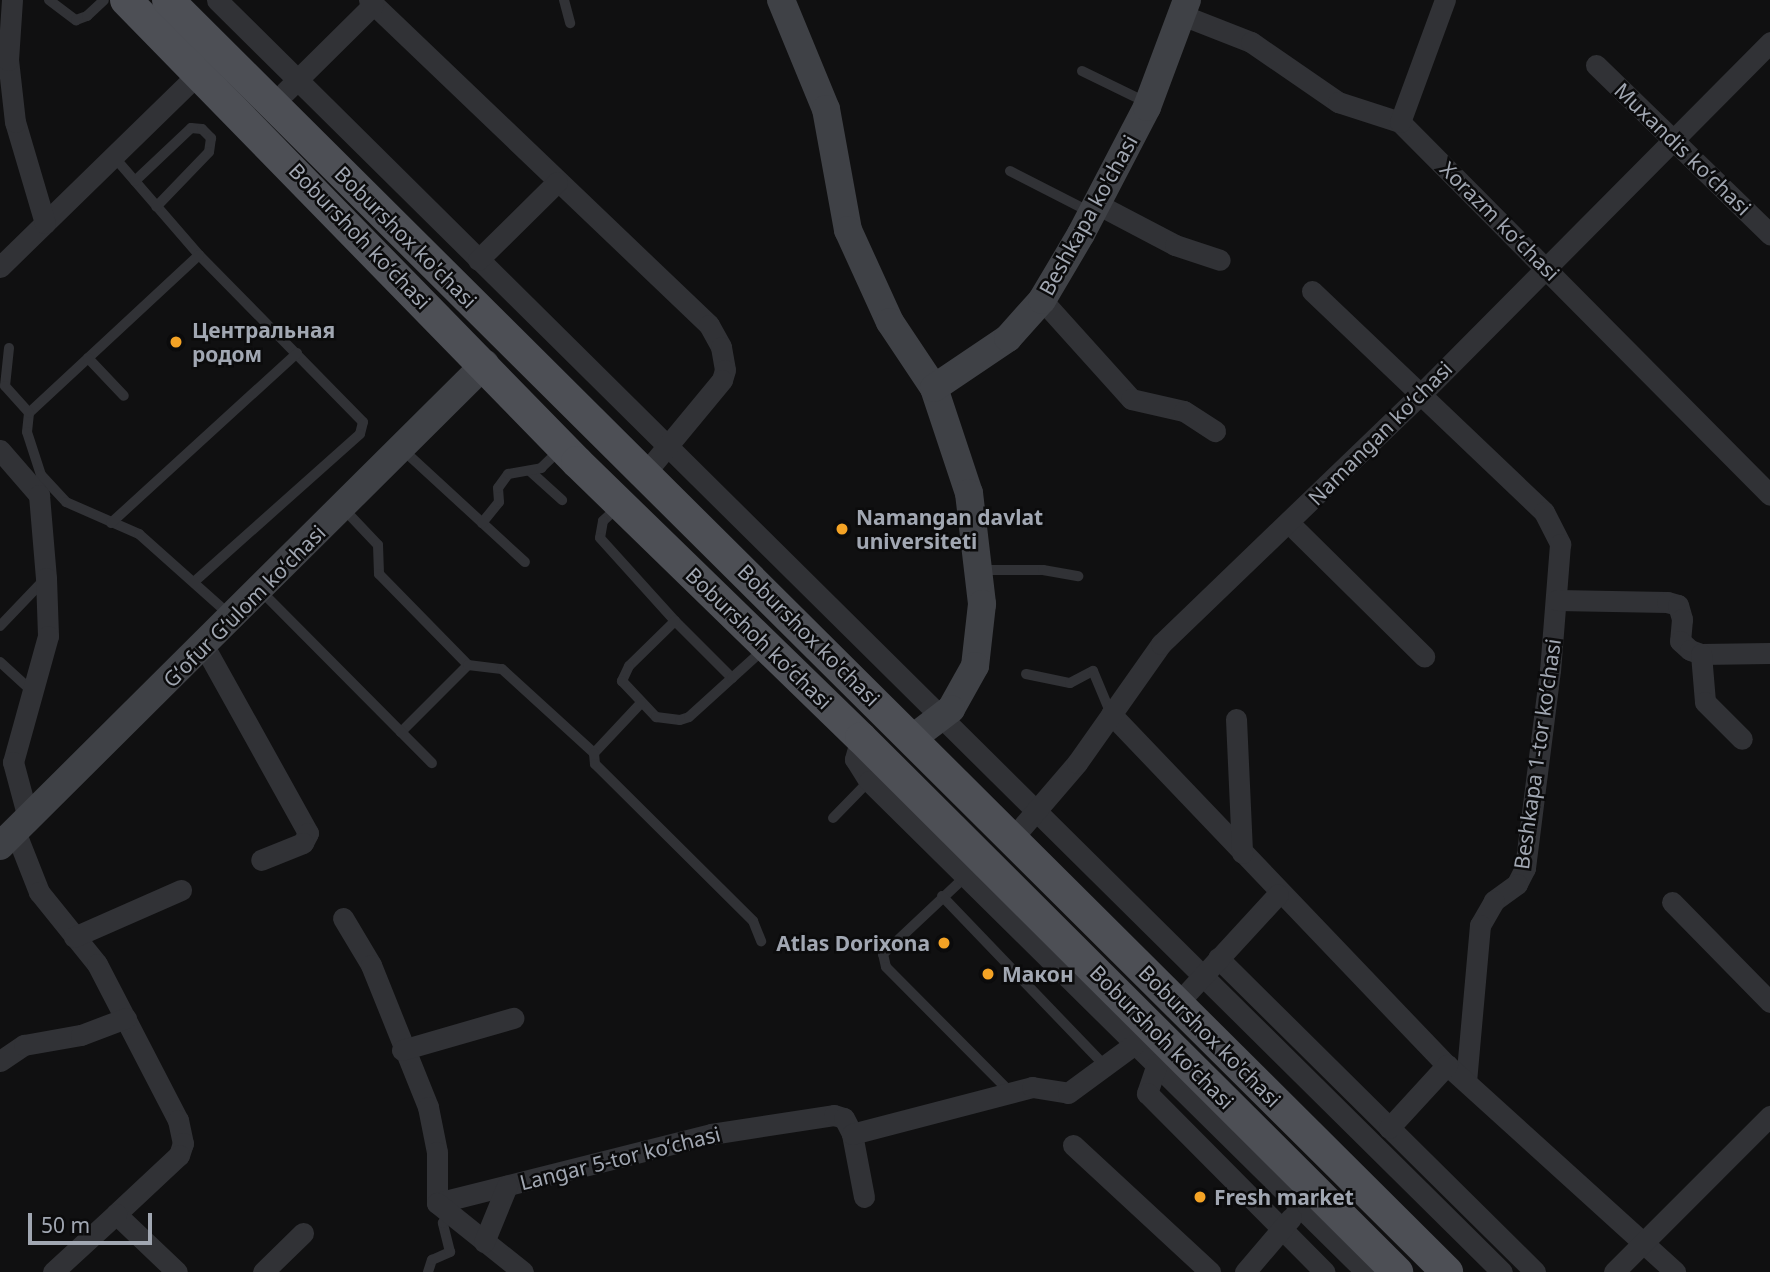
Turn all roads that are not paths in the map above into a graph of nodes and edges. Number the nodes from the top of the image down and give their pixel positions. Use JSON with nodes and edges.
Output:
{"nodes":[{"id":1,"x":12,"y":0,"type":"edge"},
{"id":2,"x":49,"y":0,"type":"edge"},
{"id":3,"x":104,"y":0,"type":"edge"},
{"id":4,"x":126,"y":0,"type":"edge"},
{"id":5,"x":169,"y":0,"type":"edge"},
{"id":6,"x":216,"y":0,"type":"edge"},
{"id":7,"x":564,"y":0,"type":"edge"},
{"id":8,"x":781,"y":0,"type":"edge"},
{"id":9,"x":1445,"y":0,"type":"edge"},
{"id":10,"x":371,"y":2,"type":"edge"},
{"id":11,"x":1185,"y":7,"type":"edge"},
{"id":12,"x":570,"y":23,"type":"dead end"},
{"id":13,"x":1770,"y":43,"type":"edge"},
{"id":14,"x":1596,"y":65,"type":"dead end"},
{"id":15,"x":1082,"y":71,"type":"dead end"},
{"id":16,"x":200,"y":72,"type":"junction"},
{"id":17,"x":296,"y":82,"type":"junction"},
{"id":18,"x":1148,"y":103,"type":"junction"},
{"id":19,"x":273,"y":104,"type":"junction"},
{"id":20,"x":331,"y":116,"type":"junction"},
{"id":21,"x":7,"y":122,"type":"edge"},
{"id":22,"x":1400,"y":122,"type":"junction"},
{"id":23,"x":1674,"y":138,"type":"junction"},
{"id":24,"x":307,"y":139,"type":"junction"},
{"id":25,"x":115,"y":158,"type":"junction"},
{"id":26,"x":1010,"y":170,"type":"dead end"},
{"id":27,"x":135,"y":181,"type":"junction"},
{"id":28,"x":556,"y":182,"type":"junction"},
{"id":29,"x":156,"y":206,"type":"junction"},
{"id":30,"x":1095,"y":209,"type":"junction"},
{"id":31,"x":46,"y":223,"type":"junction"},
{"id":32,"x":1770,"y":234,"type":"edge"},
{"id":33,"x":473,"y":254,"type":"junction"},
{"id":34,"x":199,"y":255,"type":"junction"},
{"id":35,"x":1220,"y":260,"type":"dead end"},
{"id":36,"x":1545,"y":265,"type":"junction"},
{"id":37,"x":0,"y":267,"type":"edge"},
{"id":38,"x":442,"y":273,"type":"junction"},
{"id":39,"x":1312,"y":291,"type":"dead end"},
{"id":40,"x":1042,"y":300,"type":"junction"},
{"id":41,"x":509,"y":340,"type":"junction"},
{"id":42,"x":9,"y":348,"type":"dead end"},
{"id":43,"x":297,"y":353,"type":"junction"},
{"id":44,"x":88,"y":358,"type":"junction"},
{"id":45,"x":485,"y":364,"type":"junction"},
{"id":46,"x":934,"y":387,"type":"junction"},
{"id":47,"x":124,"y":396,"type":"dead end"},
{"id":48,"x":1419,"y":396,"type":"junction"},
{"id":49,"x":29,"y":412,"type":"junction"},
{"id":50,"x":1215,"y":431,"type":"dead end"},
{"id":51,"x":666,"y":444,"type":"junction"},
{"id":52,"x":563,"y":447,"type":"junction"},
{"id":53,"x":402,"y":449,"type":"junction"},
{"id":54,"x":0,"y":450,"type":"edge"},
{"id":55,"x":531,"y":472,"type":"junction"},
{"id":56,"x":645,"y":473,"type":"junction"},
{"id":57,"x":45,"y":490,"type":"junction"},
{"id":58,"x":1770,"y":495,"type":"edge"},
{"id":59,"x":562,"y":500,"type":"dead end"},
{"id":60,"x":621,"y":505,"type":"junction"},
{"id":61,"x":344,"y":508,"type":"junction"},
{"id":62,"x":111,"y":523,"type":"junction"},
{"id":63,"x":482,"y":523,"type":"junction"},
{"id":64,"x":1289,"y":523,"type":"junction"},
{"id":65,"x":525,"y":562,"type":"dead end"},
{"id":66,"x":979,"y":570,"type":"junction"},
{"id":67,"x":1078,"y":576,"type":"dead end"},
{"id":68,"x":46,"y":578,"type":"junction"},
{"id":69,"x":194,"y":582,"type":"junction"},
{"id":70,"x":260,"y":590,"type":"junction"},
{"id":71,"x":1557,"y":600,"type":"junction"},
{"id":72,"x":831,"y":607,"type":"junction"},
{"id":73,"x":232,"y":617,"type":"junction"},
{"id":74,"x":675,"y":621,"type":"junction"},
{"id":75,"x":0,"y":626,"type":"edge"},
{"id":76,"x":807,"y":633,"type":"junction"},
{"id":77,"x":204,"y":646,"type":"junction"},
{"id":78,"x":767,"y":646,"type":"junction"},
{"id":79,"x":1770,"y":653,"type":"edge"},
{"id":80,"x":1701,"y":654,"type":"junction"},
{"id":81,"x":1424,"y":656,"type":"dead end"},
{"id":82,"x":0,"y":662,"type":"edge"},
{"id":83,"x":468,"y":665,"type":"junction"},
{"id":84,"x":1026,"y":674,"type":"dead end"},
{"id":85,"x":732,"y":678,"type":"junction"},
{"id":86,"x":35,"y":695,"type":"junction"},
{"id":87,"x":641,"y":703,"type":"junction"},
{"id":88,"x":1111,"y":714,"type":"junction"},
{"id":89,"x":941,"y":716,"type":"junction"},
{"id":90,"x":1236,"y":719,"type":"dead end"},
{"id":91,"x":401,"y":732,"type":"junction"},
{"id":92,"x":861,"y":738,"type":"junction"},
{"id":93,"x":913,"y":738,"type":"junction"},
{"id":94,"x":1742,"y":739,"type":"dead end"},
{"id":95,"x":594,"y":753,"type":"junction"},
{"id":96,"x":432,"y":763,"type":"dead end"},
{"id":97,"x":990,"y":764,"type":"junction"},
{"id":98,"x":869,"y":781,"type":"junction"},
{"id":99,"x":964,"y":791,"type":"junction"},
{"id":100,"x":1036,"y":810,"type":"junction"},
{"id":101,"x":833,"y":818,"type":"dead end"},
{"id":102,"x":14,"y":832,"type":"edge"},
{"id":103,"x":1011,"y":840,"type":"junction"},
{"id":104,"x":1242,"y":853,"type":"junction"},
{"id":105,"x":261,"y":860,"type":"dead end"},
{"id":106,"x":966,"y":876,"type":"junction"},
{"id":107,"x":1114,"y":887,"type":"junction"},
{"id":108,"x":181,"y":890,"type":"dead end"},
{"id":109,"x":1278,"y":894,"type":"junction"},
{"id":110,"x":942,"y":896,"type":"junction"},
{"id":111,"x":1672,"y":902,"type":"dead end"},
{"id":112,"x":1087,"y":915,"type":"junction"},
{"id":113,"x":343,"y":918,"type":"dead end"},
{"id":114,"x":74,"y":937,"type":"junction"},
{"id":115,"x":761,"y":941,"type":"dead end"},
{"id":116,"x":1218,"y":958,"type":"junction"},
{"id":117,"x":1203,"y":975,"type":"junction"},
{"id":118,"x":1770,"y":1002,"type":"edge"},
{"id":119,"x":1177,"y":1004,"type":"junction"},
{"id":120,"x":126,"y":1018,"type":"junction"},
{"id":121,"x":513,"y":1018,"type":"dead end"},
{"id":122,"x":1146,"y":1036,"type":"junction"},
{"id":123,"x":402,"y":1050,"type":"junction"},
{"id":124,"x":0,"y":1060,"type":"edge"},
{"id":125,"x":1157,"y":1064,"type":"junction"},
{"id":126,"x":1447,"y":1065,"type":"junction"},
{"id":127,"x":1105,"y":1066,"type":"junction"},
{"id":128,"x":1466,"y":1081,"type":"junction"},
{"id":129,"x":1010,"y":1092,"type":"junction"},
{"id":130,"x":1770,"y":1116,"type":"edge"},
{"id":131,"x":1389,"y":1128,"type":"junction"},
{"id":132,"x":852,"y":1134,"type":"junction"},
{"id":133,"x":1253,"y":1143,"type":"junction"},
{"id":134,"x":1073,"y":1144,"type":"dead end"},
{"id":135,"x":1226,"y":1171,"type":"junction"},
{"id":136,"x":507,"y":1186,"type":"junction"},
{"id":137,"x":864,"y":1196,"type":"dead end"},
{"id":138,"x":1308,"y":1199,"type":"junction"},
{"id":139,"x":442,"y":1209,"type":"junction"},
{"id":140,"x":116,"y":1214,"type":"junction"},
{"id":141,"x":1282,"y":1228,"type":"junction"},
{"id":142,"x":303,"y":1233,"type":"dead end"},
{"id":143,"x":484,"y":1242,"type":"junction"},
{"id":144,"x":1644,"y":1242,"type":"junction"},
{"id":145,"x":53,"y":1272,"type":"edge"},
{"id":146,"x":177,"y":1272,"type":"edge"},
{"id":147,"x":263,"y":1272,"type":"edge"},
{"id":148,"x":428,"y":1272,"type":"edge"},
{"id":149,"x":523,"y":1272,"type":"edge"},
{"id":150,"x":1210,"y":1272,"type":"edge"},
{"id":151,"x":1245,"y":1272,"type":"edge"},
{"id":152,"x":1325,"y":1272,"type":"edge"},
{"id":153,"x":1366,"y":1272,"type":"edge"},
{"id":154,"x":1397,"y":1272,"type":"edge"},
{"id":155,"x":1447,"y":1272,"type":"edge"},
{"id":156,"x":1502,"y":1272,"type":"edge"},
{"id":157,"x":1535,"y":1272,"type":"edge"},
{"id":158,"x":1614,"y":1272,"type":"edge"},
{"id":159,"x":1675,"y":1272,"type":"edge"}],
"edges":[{"from":1,"to":21,"type":"street"},
{"from":2,"to":3,"type":"lane"},
{"from":4,"to":16,"type":"main road","name":"Boburshoh koʻchasi"},
{"from":5,"to":19,"type":"main road","name":"Boburshox ko'chasi"},
{"from":6,"to":17,"type":"street"},
{"from":7,"to":12,"type":"lane"},
{"from":8,"to":46,"type":"street"},
{"from":9,"to":22,"type":"street"},
{"from":10,"to":17,"type":"street"},
{"from":10,"to":28,"type":"street"},
{"from":11,"to":18,"type":"street","name":"Beshkapa ko'chasi"},
{"from":11,"to":22,"type":"street","name":"Xorazm koʻchasi"},
{"from":13,"to":23,"type":"street","name":"Namangan koʻchasi"},
{"from":14,"to":23,"type":"street","name":"Muxandis koʻchasi"},
{"from":15,"to":18,"type":"lane"},
{"from":16,"to":25,"type":"street"},
{"from":16,"to":45,"type":"main road","name":"Boburshoh koʻchasi"},
{"from":17,"to":19,"type":"street"},
{"from":17,"to":20,"type":"street"},
{"from":18,"to":30,"type":"street","name":"Beshkapa ko'chasi"},
{"from":19,"to":24,"type":"main road","name":"Boburshox ko'chasi"},
{"from":20,"to":24,"type":"street"},
{"from":20,"to":33,"type":"street"},
{"from":21,"to":31,"type":"street"},
{"from":22,"to":36,"type":"street","name":"Xorazm koʻchasi"},
{"from":23,"to":32,"type":"street","name":"Muxandis koʻchasi"},
{"from":23,"to":36,"type":"street","name":"Namangan koʻchasi"},
{"from":24,"to":38,"type":"main road","name":"Boburshox ko'chasi"},
{"from":25,"to":27,"type":"lane"},
{"from":25,"to":31,"type":"street"},
{"from":26,"to":30,"type":"lane"},
{"from":27,"to":29,"type":"lane"},
{"from":27,"to":29,"type":"lane"},
{"from":28,"to":33,"type":"street"},
{"from":28,"to":51,"type":"street"},
{"from":29,"to":34,"type":"lane"},
{"from":30,"to":35,"type":"street"},
{"from":30,"to":40,"type":"street","name":"Beshkapa ko'chasi"},
{"from":31,"to":37,"type":"street"},
{"from":33,"to":38,"type":"street"},
{"from":33,"to":51,"type":"street"},
{"from":34,"to":43,"type":"lane"},
{"from":34,"to":44,"type":"lane"},
{"from":36,"to":48,"type":"street","name":"Namangan koʻchasi"},
{"from":36,"to":58,"type":"street","name":"Xorazm koʻchasi"},
{"from":38,"to":41,"type":"main road","name":"Boburshox ko'chasi"},
{"from":39,"to":48,"type":"street","name":"Beshkapa 1-tor koʼchasi"},
{"from":40,"to":46,"type":"street","name":"Beshkapa ko'chasi"},
{"from":40,"to":50,"type":"street"},
{"from":41,"to":45,"type":"main road"},
{"from":41,"to":56,"type":"main road","name":"Boburshox ko'chasi"},
{"from":42,"to":49,"type":"lane"},
{"from":43,"to":62,"type":"lane"},
{"from":43,"to":69,"type":"lane"},
{"from":44,"to":47,"type":"lane"},
{"from":44,"to":49,"type":"lane"},
{"from":45,"to":52,"type":"main road","name":"Boburshoh koʻchasi"},
{"from":45,"to":53,"type":"street","name":"Gʻofur Gʻulom koʻchasi"},
{"from":46,"to":66,"type":"street"},
{"from":48,"to":64,"type":"street","name":"Namangan koʻchasi"},
{"from":48,"to":71,"type":"street","name":"Beshkapa 1-tor koʼchasi"},
{"from":49,"to":57,"type":"lane"},
{"from":51,"to":56,"type":"street"},
{"from":51,"to":72,"type":"street"},
{"from":52,"to":55,"type":"lane"},
{"from":52,"to":60,"type":"main road","name":"Boburshoh koʻchasi"},
{"from":53,"to":61,"type":"street","name":"Gʻofur Gʻulom koʻchasi"},
{"from":53,"to":63,"type":"lane"},
{"from":54,"to":57,"type":"street"},
{"from":55,"to":59,"type":"lane"},
{"from":55,"to":63,"type":"lane"},
{"from":56,"to":76,"type":"main road","name":"Boburshox ko'chasi"},
{"from":57,"to":62,"type":"lane"},
{"from":57,"to":68,"type":"street"},
{"from":60,"to":74,"type":"lane"},
{"from":60,"to":78,"type":"main road","name":"Boburshoh koʻchasi"},
{"from":61,"to":70,"type":"street","name":"Gʻofur Gʻulom koʻchasi"},
{"from":61,"to":83,"type":"lane"},
{"from":62,"to":69,"type":"lane"},
{"from":63,"to":65,"type":"lane"},
{"from":64,"to":81,"type":"street"},
{"from":64,"to":88,"type":"street","name":"Namangan koʻchasi"},
{"from":66,"to":67,"type":"lane"},
{"from":66,"to":89,"type":"street"},
{"from":68,"to":75,"type":"lane"},
{"from":68,"to":86,"type":"street"},
{"from":69,"to":73,"type":"lane"},
{"from":70,"to":73,"type":"street","name":"Gʻofur Gʻulom koʻchasi"},
{"from":70,"to":91,"type":"lane"},
{"from":71,"to":80,"type":"street"},
{"from":71,"to":128,"type":"street","name":"Beshkapa 1-tor koʼchasi"},
{"from":72,"to":76,"type":"street"},
{"from":72,"to":89,"type":"street"},
{"from":73,"to":77,"type":"street","name":"Gʻofur Gʻulom koʻchasi"},
{"from":74,"to":85,"type":"lane"},
{"from":74,"to":87,"type":"lane"},
{"from":76,"to":93,"type":"main road","name":"Boburshox ko'chasi"},
{"from":77,"to":102,"type":"street","name":"Gʻofur Gʻulom koʻchasi"},
{"from":77,"to":105,"type":"street"},
{"from":78,"to":85,"type":"lane"},
{"from":78,"to":92,"type":"main road","name":"Boburshoh koʻchasi"},
{"from":79,"to":80,"type":"street"},
{"from":80,"to":94,"type":"street"},
{"from":82,"to":86,"type":"lane"},
{"from":83,"to":91,"type":"lane"},
{"from":83,"to":95,"type":"lane"},
{"from":84,"to":88,"type":"lane"},
{"from":85,"to":87,"type":"lane"},
{"from":86,"to":102,"type":"street"},
{"from":87,"to":95,"type":"lane"},
{"from":88,"to":100,"type":"street","name":"Namangan koʻchasi"},
{"from":88,"to":104,"type":"street"},
{"from":89,"to":93,"type":"street"},
{"from":89,"to":97,"type":"street"},
{"from":90,"to":104,"type":"street"},
{"from":91,"to":96,"type":"lane"},
{"from":92,"to":98,"type":"street"},
{"from":92,"to":122,"type":"main road","name":"Boburshoh koʻchasi"},
{"from":93,"to":99,"type":"main road","name":"Boburshox ko'chasi"},
{"from":95,"to":115,"type":"lane"},
{"from":97,"to":99,"type":"street"},
{"from":97,"to":100,"type":"street"},
{"from":98,"to":101,"type":"lane"},
{"from":98,"to":106,"type":"street"},
{"from":99,"to":103,"type":"main road","name":"Boburshox ko'chasi"},
{"from":100,"to":103,"type":"street","name":"Namangan koʻchasi"},
{"from":100,"to":107,"type":"street"},
{"from":102,"to":114,"type":"street"},
{"from":103,"to":112,"type":"main road","name":"Boburshox ko'chasi"},
{"from":104,"to":109,"type":"street"},
{"from":106,"to":110,"type":"lane"},
{"from":106,"to":122,"type":"street"},
{"from":107,"to":112,"type":"street"},
{"from":107,"to":117,"type":"street"},
{"from":108,"to":114,"type":"street"},
{"from":109,"to":116,"type":"street"},
{"from":109,"to":126,"type":"street"},
{"from":110,"to":127,"type":"lane"},
{"from":110,"to":129,"type":"lane"},
{"from":111,"to":118,"type":"street"},
{"from":112,"to":119,"type":"main road","name":"Boburshox ko'chasi"},
{"from":113,"to":123,"type":"street"},
{"from":114,"to":120,"type":"street"},
{"from":116,"to":117,"type":"street"},
{"from":116,"to":131,"type":"street"},
{"from":117,"to":119,"type":"street"},
{"from":117,"to":156,"type":"street"},
{"from":119,"to":155,"type":"main road","name":"Boburshox ko'chasi"},
{"from":120,"to":124,"type":"street"},
{"from":120,"to":140,"type":"street"},
{"from":121,"to":123,"type":"street"},
{"from":122,"to":125,"type":"street"},
{"from":122,"to":127,"type":"street"},
{"from":122,"to":133,"type":"main road","name":"Boburshoh koʻchasi"},
{"from":123,"to":139,"type":"street"},
{"from":125,"to":133,"type":"street"},
{"from":125,"to":135,"type":"street"},
{"from":126,"to":128,"type":"street"},
{"from":126,"to":131,"type":"street"},
{"from":127,"to":129,"type":"street"},
{"from":128,"to":144,"type":"street"},
{"from":129,"to":132,"type":"street"},
{"from":130,"to":144,"type":"street"},
{"from":131,"to":157,"type":"street"},
{"from":132,"to":136,"type":"street","name":"Langar 5-tor koʻchasi"},
{"from":132,"to":137,"type":"street"},
{"from":133,"to":135,"type":"street"},
{"from":133,"to":138,"type":"main road","name":"Boburshoh koʻchasi"},
{"from":134,"to":150,"type":"street"},
{"from":135,"to":141,"type":"street"},
{"from":136,"to":139,"type":"street","name":"Langar 5-tor koʻchasi"},
{"from":136,"to":143,"type":"street"},
{"from":138,"to":141,"type":"street"},
{"from":138,"to":153,"type":"street"},
{"from":138,"to":154,"type":"main road","name":"Boburshoh koʻchasi"},
{"from":139,"to":143,"type":"street"},
{"from":139,"to":148,"type":"lane"},
{"from":140,"to":145,"type":"street"},
{"from":140,"to":146,"type":"street"},
{"from":141,"to":151,"type":"street"},
{"from":141,"to":152,"type":"street"},
{"from":142,"to":147,"type":"street"},
{"from":143,"to":149,"type":"street"},
{"from":144,"to":158,"type":"street"},
{"from":144,"to":159,"type":"street"}]}
